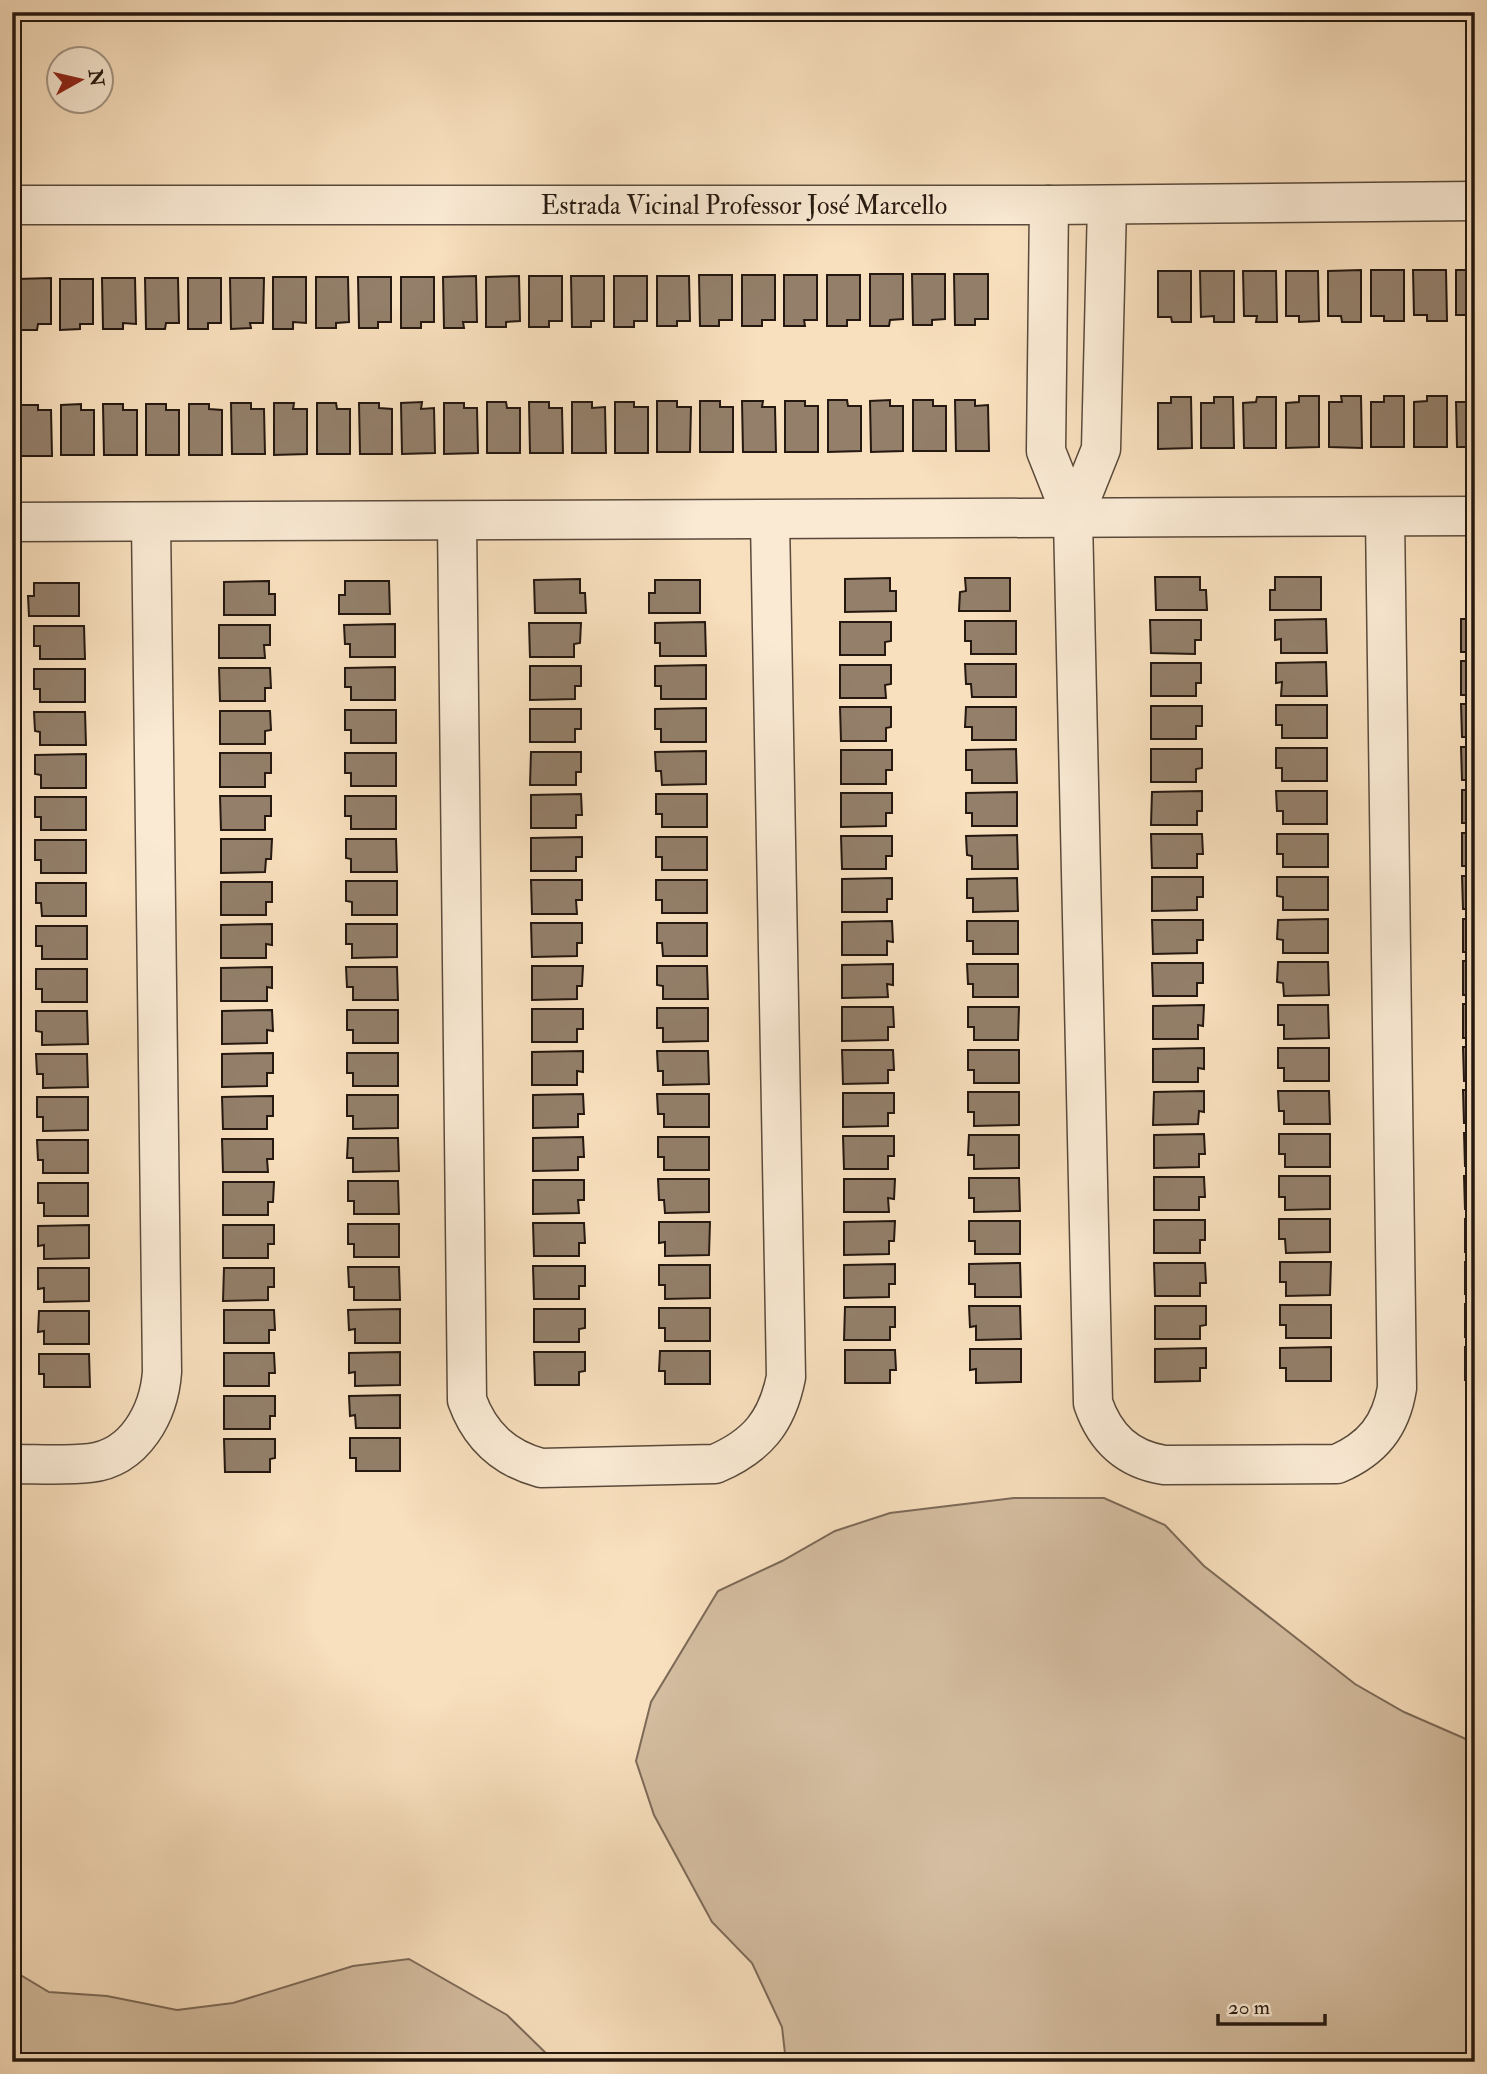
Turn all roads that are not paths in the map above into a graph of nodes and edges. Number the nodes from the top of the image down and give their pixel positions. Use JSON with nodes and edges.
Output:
{"nodes":[{"id":1,"x":1475,"y":201,"type":"edge"},
{"id":2,"x":12,"y":205,"type":"edge"},
{"id":3,"x":1049,"y":205,"type":"junction"},
{"id":4,"x":1107,"y":205,"type":"junction"},
{"id":5,"x":1475,"y":516,"type":"edge"},
{"id":6,"x":1385,"y":517,"type":"junction"},
{"id":7,"x":1073,"y":519,"type":"junction"},
{"id":8,"x":770,"y":521,"type":"junction"},
{"id":9,"x":12,"y":522,"type":"edge"},
{"id":10,"x":151,"y":522,"type":"junction"},
{"id":11,"x":457,"y":522,"type":"junction"},
{"id":12,"x":12,"y":1464,"type":"edge"}],
"edges":[{"from":1,"to":4,"type":"street","name":"Estrada Vicinal Professor José Marcello"},
{"from":2,"to":3,"type":"street","name":"Estrada Vicinal Professor José Marcello"},
{"from":3,"to":4,"type":"street","name":"Estrada Vicinal Professor José Marcello"},
{"from":3,"to":7,"type":"street"},
{"from":4,"to":7,"type":"street"},
{"from":5,"to":6,"type":"street"},
{"from":6,"to":7,"type":"street"},
{"from":6,"to":7,"type":"street"},
{"from":7,"to":8,"type":"street"},
{"from":8,"to":11,"type":"street"},
{"from":8,"to":11,"type":"street"},
{"from":9,"to":10,"type":"street"},
{"from":10,"to":11,"type":"street"},
{"from":10,"to":12,"type":"street"}]}
